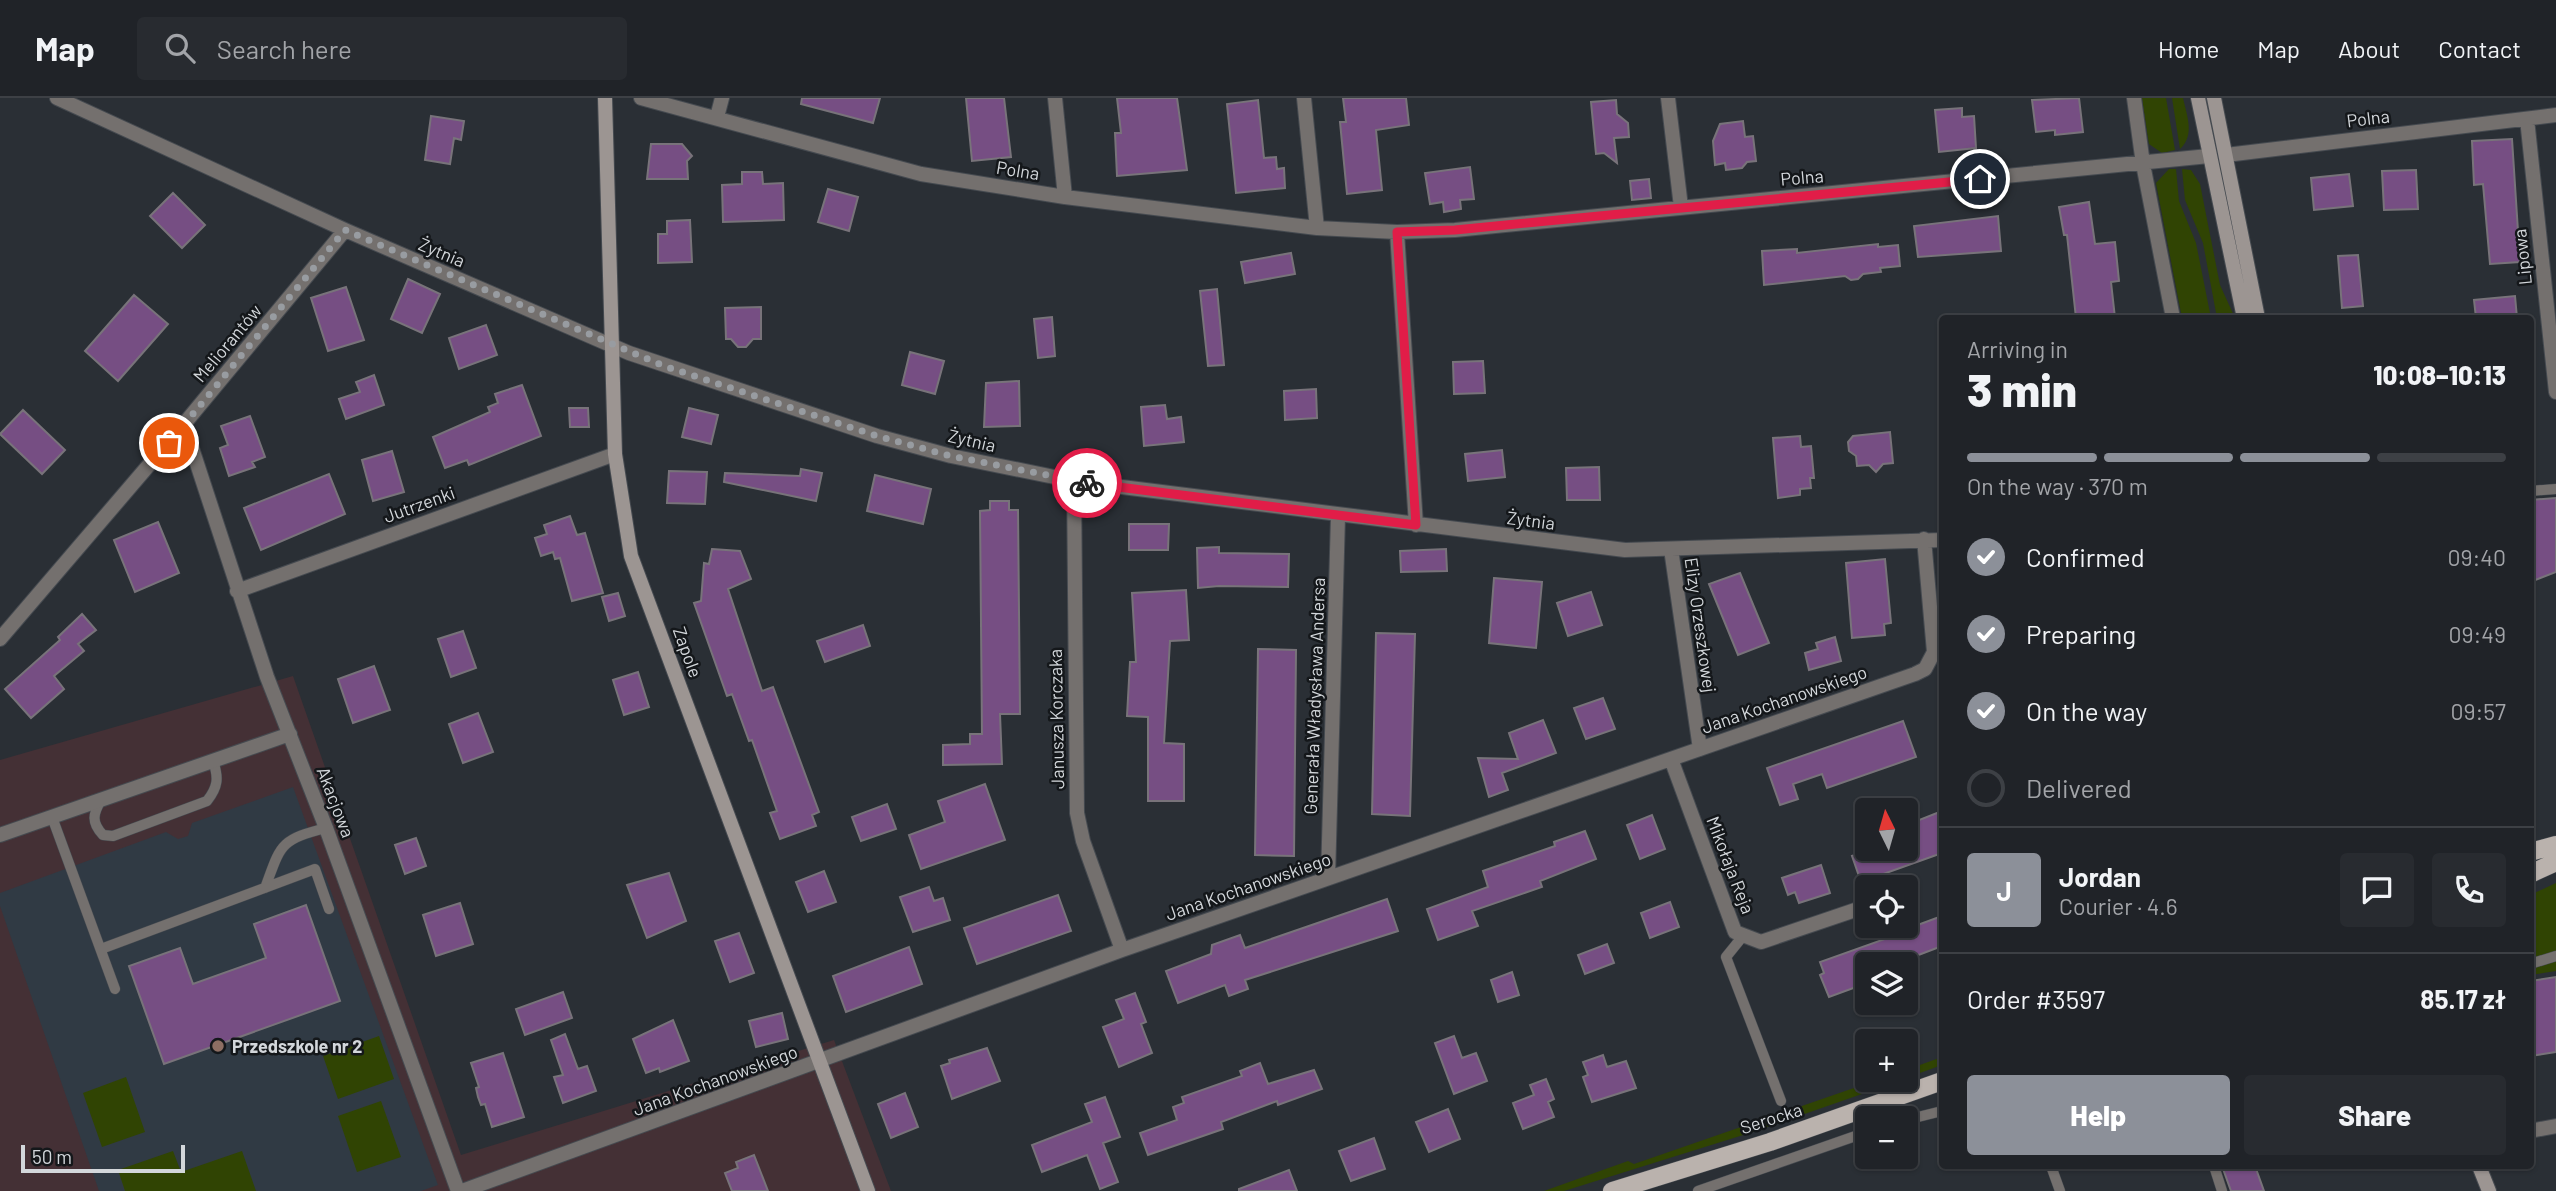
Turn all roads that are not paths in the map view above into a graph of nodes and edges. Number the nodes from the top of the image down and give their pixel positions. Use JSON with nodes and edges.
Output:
{"nodes":[{"id":1,"x":57,"y":98,"type":"edge"},
{"id":2,"x":605,"y":98,"type":"edge"},
{"id":3,"x":641,"y":98,"type":"edge"},
{"id":4,"x":722,"y":98,"type":"edge"},
{"id":5,"x":1055,"y":98,"type":"edge"},
{"id":6,"x":1304,"y":98,"type":"edge"},
{"id":7,"x":1668,"y":98,"type":"edge"},
{"id":8,"x":2134,"y":98,"type":"edge"},
{"id":9,"x":2198,"y":98,"type":"edge"},
{"id":10,"x":2214,"y":98,"type":"edge"},
{"id":11,"x":2556,"y":115,"type":"edge"},
{"id":12,"x":717,"y":117,"type":"junction"},
{"id":13,"x":2526,"y":119,"type":"junction"},
{"id":14,"x":2226,"y":155,"type":"junction"},
{"id":15,"x":2210,"y":156,"type":"junction"},
{"id":16,"x":2143,"y":164,"type":"junction"},
{"id":17,"x":1065,"y":197,"type":"junction"},
{"id":18,"x":1681,"y":207,"type":"junction"},
{"id":19,"x":1317,"y":228,"type":"junction"},
{"id":20,"x":345,"y":230,"type":"junction"},
{"id":21,"x":1397,"y":232,"type":"junction"},
{"id":22,"x":2172,"y":315,"type":"edge"},
{"id":23,"x":2243,"y":315,"type":"edge"},
{"id":24,"x":2257,"y":315,"type":"edge"},
{"id":25,"x":613,"y":346,"type":"junction"},
{"id":26,"x":2556,"y":391,"type":"edge"},
{"id":27,"x":184,"y":425,"type":"junction"},
{"id":28,"x":615,"y":454,"type":"junction"},
{"id":29,"x":1074,"y":481,"type":"junction"},
{"id":30,"x":2556,"y":489,"type":"edge"},
{"id":31,"x":2534,"y":491,"type":"edge"},
{"id":32,"x":1338,"y":516,"type":"junction"},
{"id":33,"x":1416,"y":525,"type":"junction"},
{"id":34,"x":1924,"y":539,"type":"junction"},
{"id":35,"x":1939,"y":540,"type":"edge"},
{"id":36,"x":1671,"y":549,"type":"junction"},
{"id":37,"x":237,"y":591,"type":"junction"},
{"id":38,"x":0,"y":639,"type":"edge"},
{"id":39,"x":289,"y":734,"type":"junction"},
{"id":40,"x":1700,"y":749,"type":"junction"},
{"id":41,"x":1671,"y":759,"type":"junction"},
{"id":42,"x":213,"y":761,"type":"junction"},
{"id":43,"x":102,"y":799,"type":"junction"},
{"id":44,"x":52,"y":817,"type":"junction"},
{"id":45,"x":326,"y":828,"type":"junction"},
{"id":46,"x":0,"y":835,"type":"edge"},
{"id":47,"x":2556,"y":845,"type":"edge"},
{"id":48,"x":2534,"y":851,"type":"edge"},
{"id":49,"x":2556,"y":862,"type":"edge"},
{"id":50,"x":2534,"y":872,"type":"edge"},
{"id":51,"x":1328,"y":878,"type":"junction"},
{"id":52,"x":265,"y":888,"type":"junction"},
{"id":53,"x":329,"y":909,"type":"dead end"},
{"id":54,"x":1855,"y":910,"type":"edge"},
{"id":55,"x":1744,"y":936,"type":"junction"},
{"id":56,"x":101,"y":949,"type":"junction"},
{"id":57,"x":1122,"y":950,"type":"junction"},
{"id":58,"x":2556,"y":956,"type":"edge"},
{"id":59,"x":2534,"y":963,"type":"edge"},
{"id":60,"x":116,"y":989,"type":"dead end"},
{"id":61,"x":820,"y":1063,"type":"junction"},
{"id":62,"x":1939,"y":1082,"type":"edge"},
{"id":63,"x":1782,"y":1101,"type":"dead end"},
{"id":64,"x":1939,"y":1112,"type":"edge"},
{"id":65,"x":1918,"y":1117,"type":"edge"},
{"id":66,"x":2556,"y":1126,"type":"edge"},
{"id":67,"x":2534,"y":1130,"type":"edge"},
{"id":68,"x":1855,"y":1136,"type":"edge"},
{"id":69,"x":2052,"y":1169,"type":"edge"},
{"id":70,"x":2215,"y":1169,"type":"edge"},
{"id":71,"x":2480,"y":1169,"type":"edge"},
{"id":72,"x":460,"y":1191,"type":"edge"},
{"id":73,"x":868,"y":1191,"type":"edge"},
{"id":74,"x":1612,"y":1191,"type":"edge"},
{"id":75,"x":1698,"y":1191,"type":"edge"},
{"id":76,"x":2060,"y":1191,"type":"edge"},
{"id":77,"x":2222,"y":1191,"type":"edge"},
{"id":78,"x":2489,"y":1191,"type":"edge"}],
"edges":[{"from":1,"to":20,"type":"street","name":"Żytnia"},
{"from":2,"to":25,"type":"street","name":"Zapole"},
{"from":3,"to":12,"type":"street","name":"Polna"},
{"from":4,"to":12,"type":"street"},
{"from":5,"to":17,"type":"street"},
{"from":6,"to":19,"type":"street"},
{"from":7,"to":18,"type":"street"},
{"from":8,"to":16,"type":"street"},
{"from":9,"to":15,"type":"street"},
{"from":10,"to":14,"type":"street"},
{"from":11,"to":13,"type":"street","name":"Polna"},
{"from":12,"to":17,"type":"street","name":"Polna"},
{"from":13,"to":14,"type":"street","name":"Polna"},
{"from":13,"to":26,"type":"street","name":"Lipowa"},
{"from":14,"to":24,"type":"street"},
{"from":15,"to":16,"type":"street","name":"Polna"},
{"from":15,"to":23,"type":"street"},
{"from":16,"to":18,"type":"street","name":"Polna"},
{"from":16,"to":22,"type":"street"},
{"from":17,"to":19,"type":"street","name":"Polna"},
{"from":18,"to":21,"type":"street","name":"Polna"},
{"from":19,"to":21,"type":"street","name":"Polna"},
{"from":20,"to":25,"type":"street","name":"Żytnia"},
{"from":20,"to":27,"type":"street","name":"Meliorantów"},
{"from":21,"to":33,"type":"street"},
{"from":25,"to":28,"type":"street","name":"Zapole"},
{"from":25,"to":29,"type":"street","name":"Żytnia"},
{"from":27,"to":37,"type":"street","name":"Akacjowa"},
{"from":27,"to":38,"type":"street","name":"Meliorantów"},
{"from":28,"to":37,"type":"street","name":"Jutrzenki"},
{"from":28,"to":61,"type":"street","name":"Zapole"},
{"from":29,"to":32,"type":"street","name":"Żytnia"},
{"from":29,"to":57,"type":"street","name":"Janusza Korczaka"},
{"from":30,"to":31,"type":"lane"},
{"from":32,"to":33,"type":"street","name":"Żytnia"},
{"from":32,"to":51,"type":"street","name":"Generała Władysława Andersa"},
{"from":33,"to":36,"type":"street","name":"Żytnia"},
{"from":34,"to":35,"type":"street","name":"Żytnia"},
{"from":34,"to":36,"type":"street","name":"Żytnia"},
{"from":34,"to":40,"type":"street","name":"Jana Kochanowskiego"},
{"from":36,"to":40,"type":"street","name":"Elizy Orzeszkowej"},
{"from":37,"to":39,"type":"street","name":"Akacjowa"},
{"from":39,"to":42,"type":"street"},
{"from":39,"to":45,"type":"street","name":"Akacjowa"},
{"from":40,"to":41,"type":"street","name":"Jana Kochanowskiego"},
{"from":41,"to":51,"type":"street","name":"Jana Kochanowskiego"},
{"from":41,"to":55,"type":"street","name":"Mikołaja Reja"},
{"from":42,"to":43,"type":"street"},
{"from":42,"to":43,"type":"lane"},
{"from":43,"to":44,"type":"street"},
{"from":44,"to":46,"type":"street"},
{"from":44,"to":56,"type":"lane"},
{"from":45,"to":52,"type":"lane"},
{"from":45,"to":72,"type":"street","name":"Akacjowa"},
{"from":47,"to":48,"type":"main road"},
{"from":49,"to":50,"type":"main road"},
{"from":51,"to":57,"type":"street","name":"Jana Kochanowskiego"},
{"from":52,"to":53,"type":"lane"},
{"from":52,"to":56,"type":"lane"},
{"from":54,"to":55,"type":"street","name":"Mikołaja Reja"},
{"from":55,"to":63,"type":"lane"},
{"from":56,"to":60,"type":"lane"},
{"from":57,"to":61,"type":"street","name":"Jana Kochanowskiego"},
{"from":58,"to":59,"type":"lane"},
{"from":61,"to":72,"type":"street","name":"Jana Kochanowskiego"},
{"from":61,"to":73,"type":"street","name":"Zapole"},
{"from":62,"to":74,"type":"main road","name":"Serocka"},
{"from":64,"to":65,"type":"lane"},
{"from":66,"to":67,"type":"street"},
{"from":68,"to":75,"type":"lane"},
{"from":69,"to":76,"type":"lane"},
{"from":70,"to":77,"type":"lane"},
{"from":71,"to":78,"type":"street"}]}
